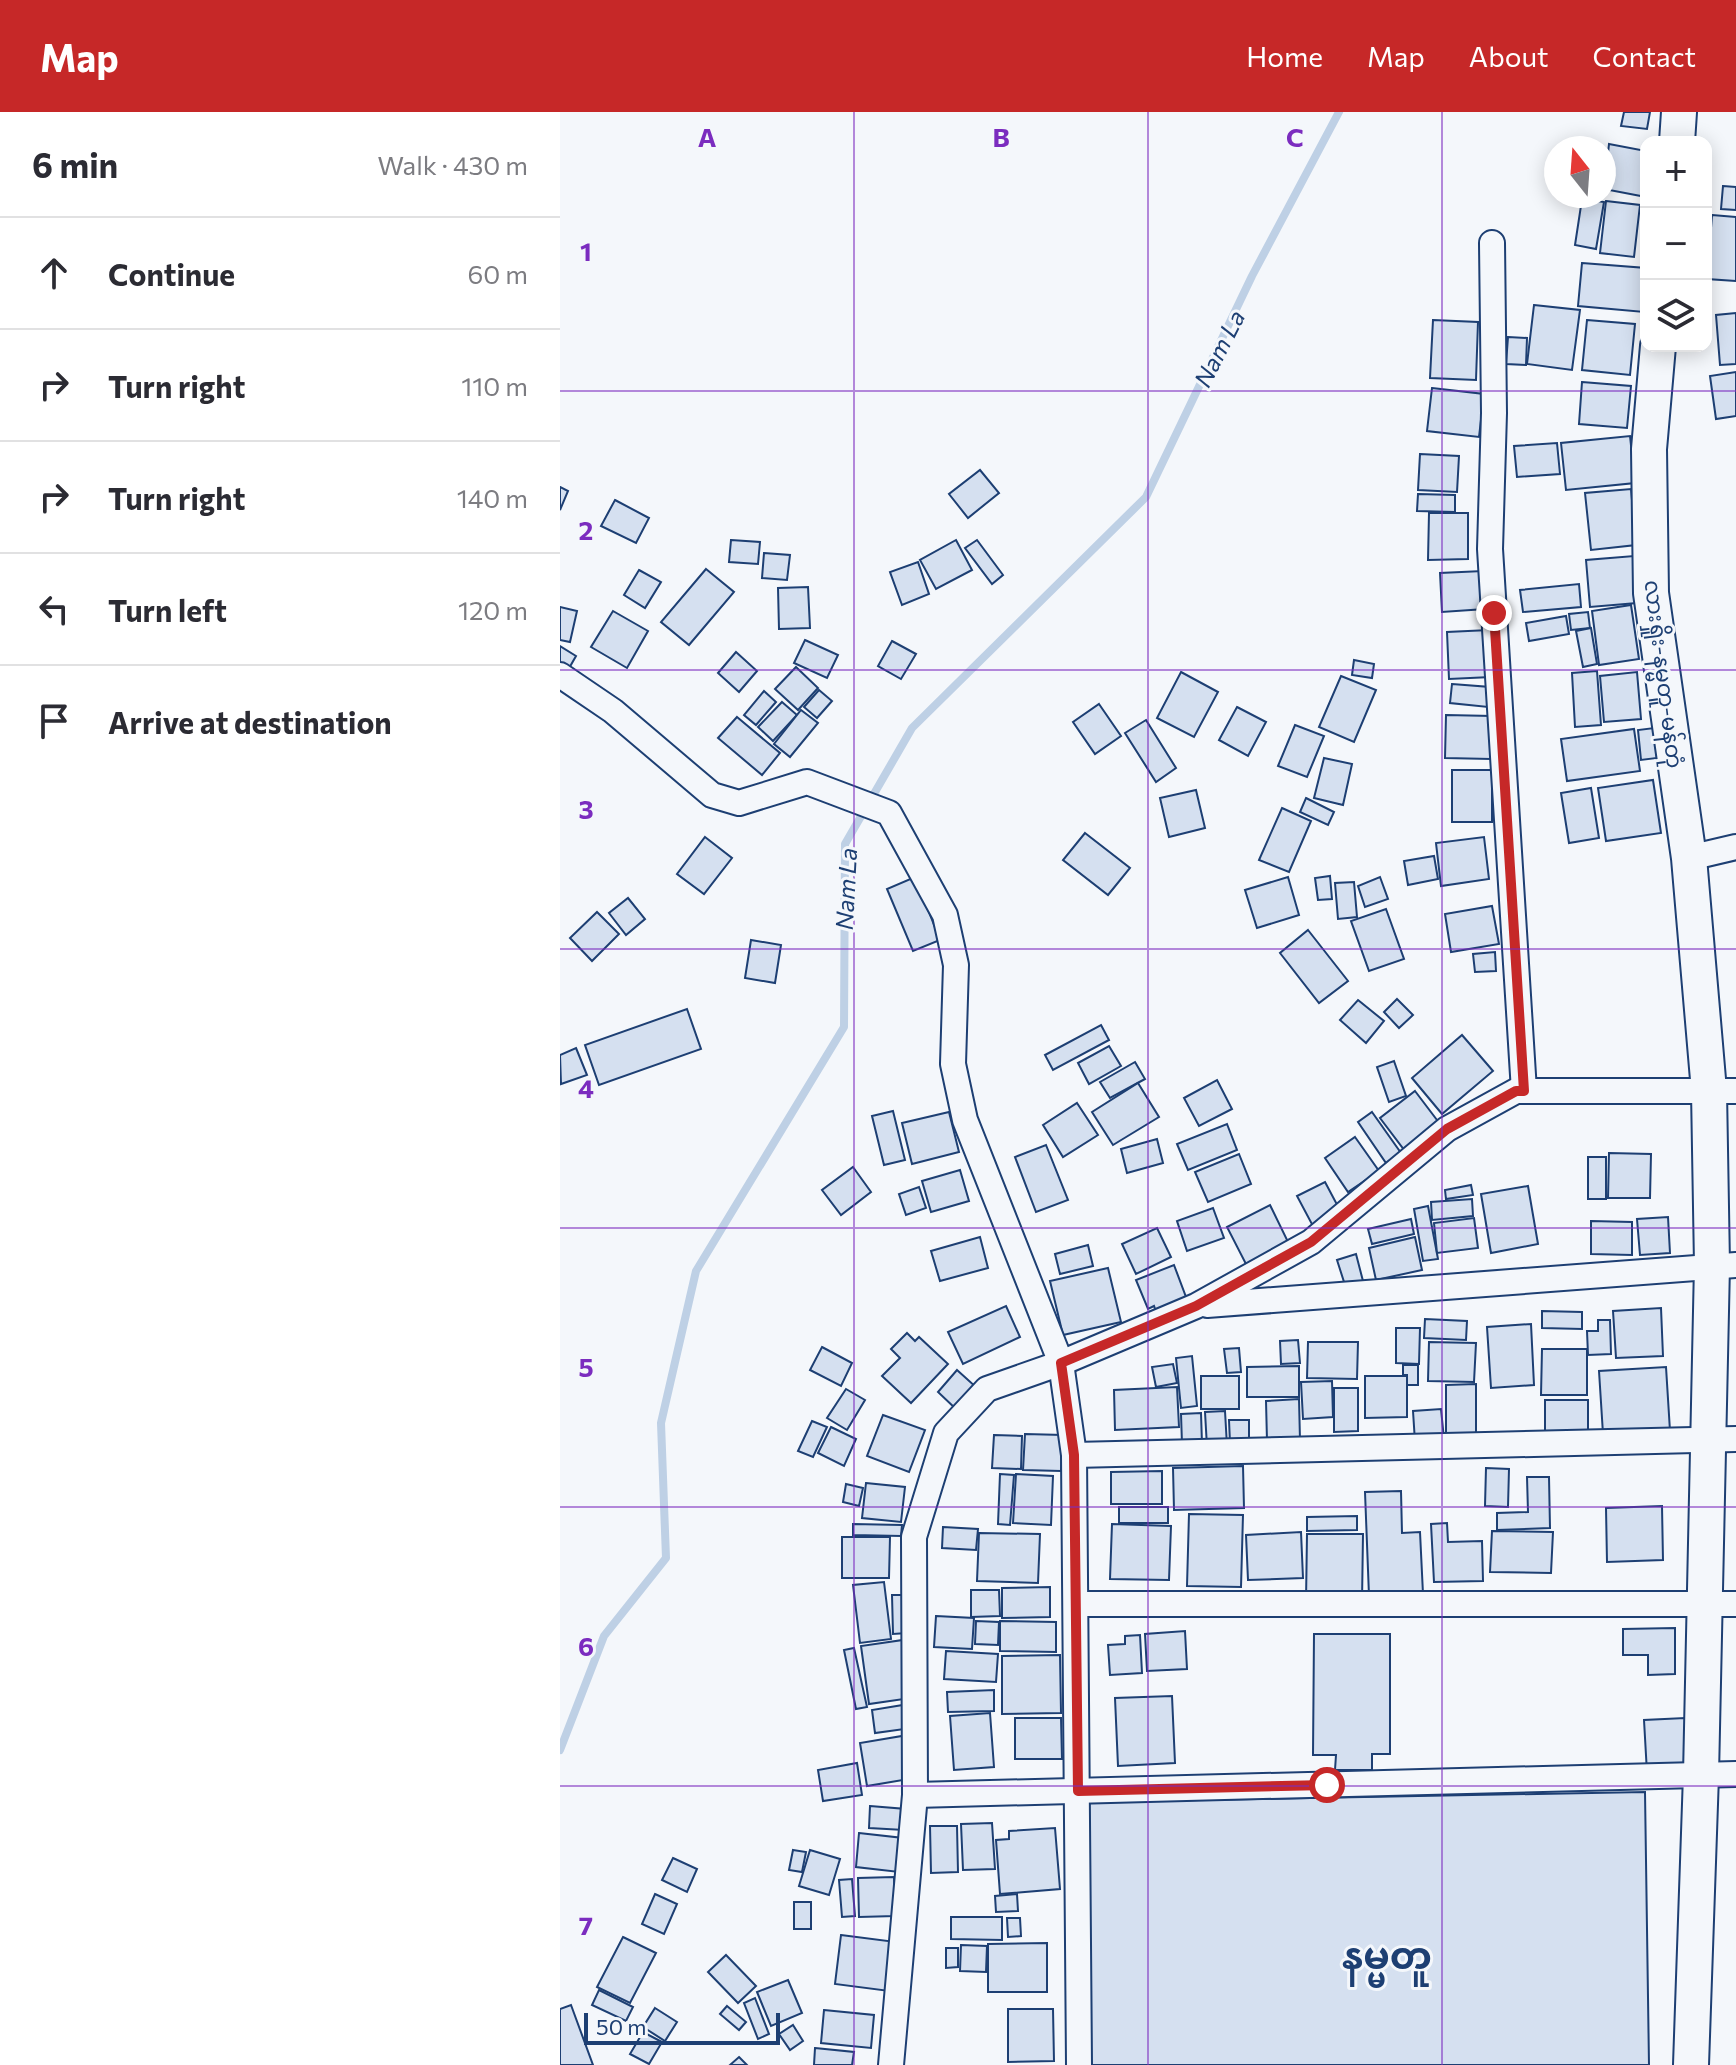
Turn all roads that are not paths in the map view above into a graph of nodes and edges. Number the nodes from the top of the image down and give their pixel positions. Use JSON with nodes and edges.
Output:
{"nodes":[{"id":1,"x":1679,"y":112,"type":"edge"},
{"id":2,"x":1677,"y":136,"type":"edge"},
{"id":3,"x":1492,"y":243,"type":"dead end"},
{"id":4,"x":1657,"y":352,"type":"edge"},
{"id":5,"x":560,"y":675,"type":"edge"},
{"id":6,"x":1736,"y":847,"type":"edge"},
{"id":7,"x":1689,"y":858,"type":"junction"},
{"id":8,"x":1524,"y":1091,"type":"junction"},
{"id":9,"x":1722,"y":1091,"type":"edge"},
{"id":10,"x":1724,"y":1265,"type":"edge"},
{"id":11,"x":1196,"y":1306,"type":"junction"},
{"id":12,"x":1061,"y":1363,"type":"junction"},
{"id":13,"x":1721,"y":1439,"type":"edge"},
{"id":14,"x":1074,"y":1455,"type":"junction"},
{"id":15,"x":1076,"y":1604,"type":"junction"},
{"id":16,"x":1720,"y":1604,"type":"edge"},
{"id":17,"x":1736,"y":1774,"type":"edge"},
{"id":18,"x":1701,"y":1775,"type":"junction"},
{"id":19,"x":1078,"y":1791,"type":"junction"},
{"id":20,"x":915,"y":1795,"type":"junction"},
{"id":21,"x":891,"y":2065,"type":"edge"},
{"id":22,"x":1079,"y":2065,"type":"edge"},
{"id":23,"x":1691,"y":2065,"type":"edge"}],
"edges":[{"from":1,"to":2,"type":"main road"},
{"from":3,"to":8,"type":"street"},
{"from":4,"to":7,"type":"main road","name":"လားရှိုး-နမ္မတူ-မန်တုံ"},
{"from":5,"to":12,"type":"street"},
{"from":6,"to":7,"type":"street"},
{"from":7,"to":9,"type":"main road","name":"လားရှိုး-နမ္မတူ-မန်တုံ"},
{"from":8,"to":9,"type":"street"},
{"from":8,"to":11,"type":"street"},
{"from":9,"to":10,"type":"main road","name":"လားရှိုး-နမ္မတူ-မန်တုံ"},
{"from":10,"to":11,"type":"street"},
{"from":10,"to":13,"type":"main road","name":"လားရှိုး-နမ္မတူ-မန်တုံ"},
{"from":11,"to":12,"type":"street"},
{"from":12,"to":14,"type":"street"},
{"from":12,"to":20,"type":"street"},
{"from":13,"to":14,"type":"street"},
{"from":13,"to":16,"type":"main road","name":"လားရှိုး-နမ္မတူ-မန်တုံ"},
{"from":14,"to":15,"type":"street"},
{"from":15,"to":16,"type":"street"},
{"from":15,"to":19,"type":"street"},
{"from":16,"to":18,"type":"main road","name":"လားရှိုး-နမ္မတူ-မန်တုံ"},
{"from":17,"to":18,"type":"street"},
{"from":18,"to":19,"type":"street"},
{"from":18,"to":23,"type":"main road","name":"လားရှိုး-နမ္မတူ-မန်တုံ"},
{"from":19,"to":20,"type":"street"},
{"from":19,"to":22,"type":"street"},
{"from":20,"to":21,"type":"street"}]}
